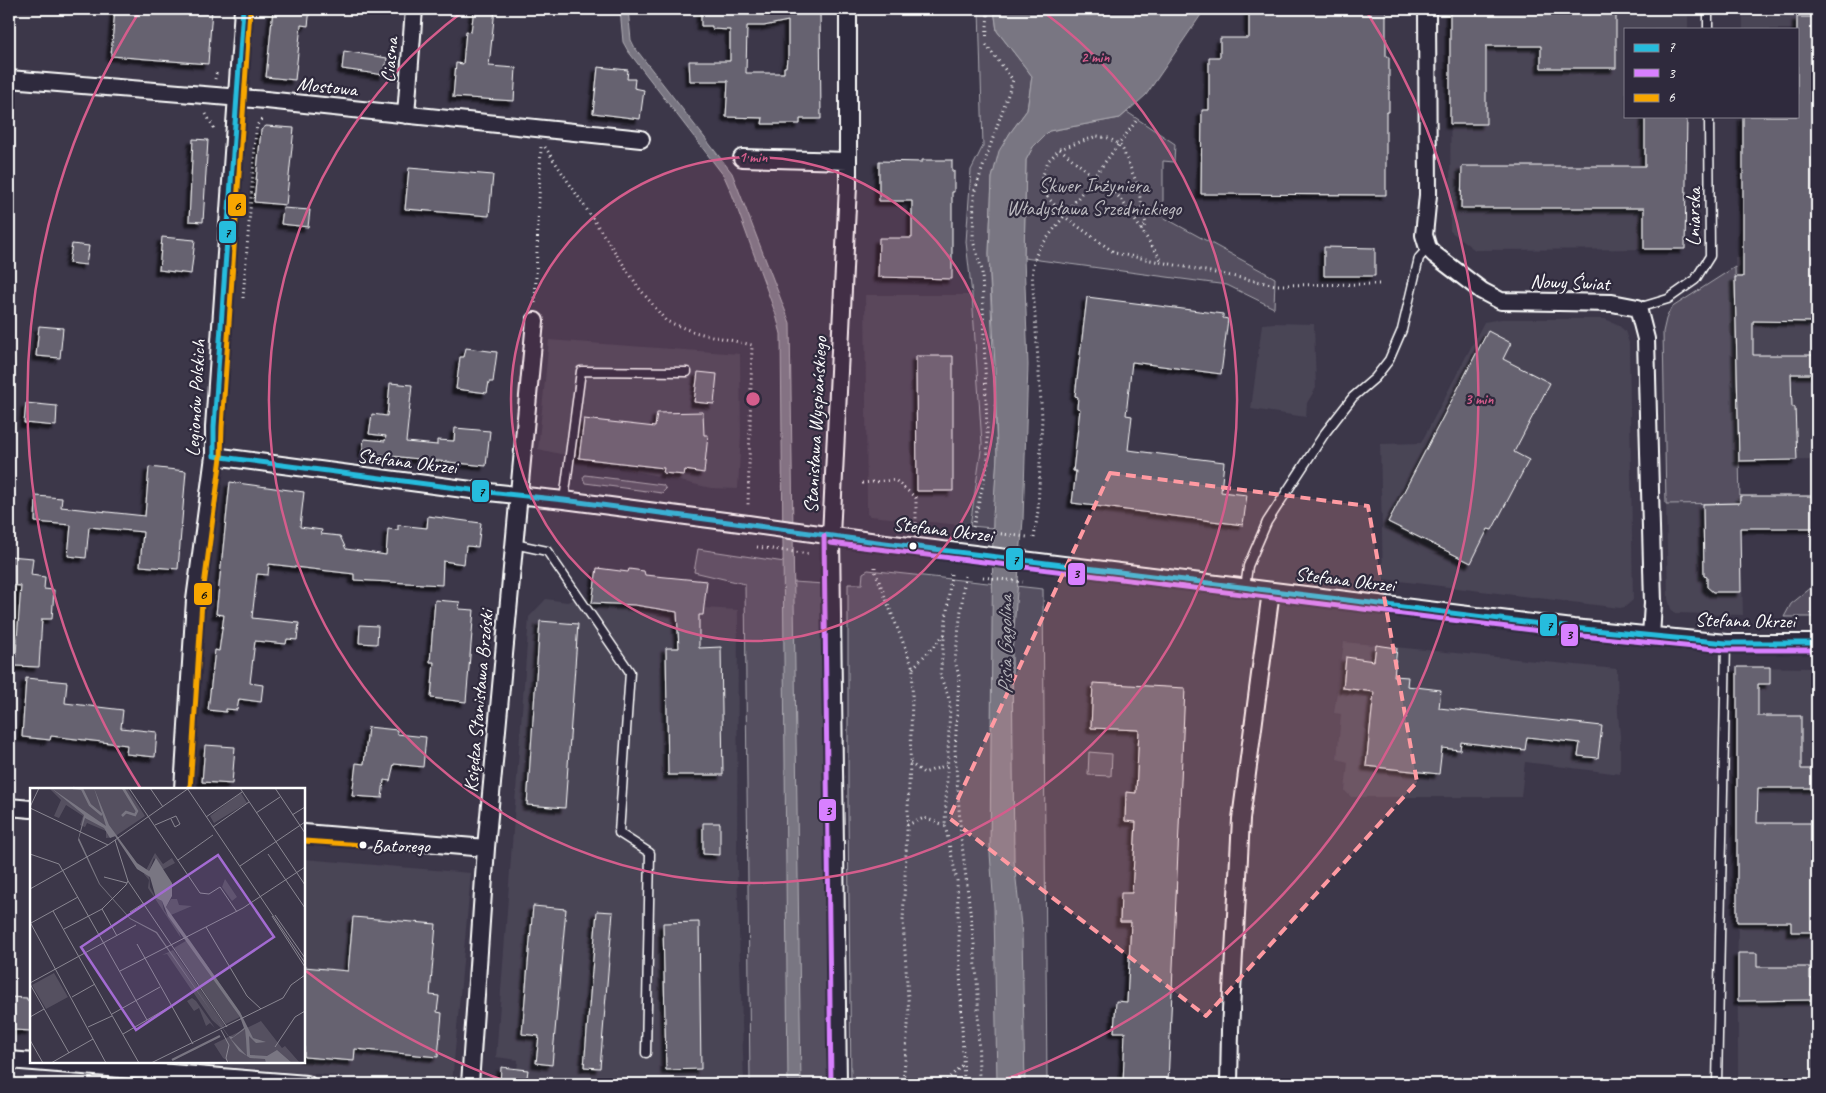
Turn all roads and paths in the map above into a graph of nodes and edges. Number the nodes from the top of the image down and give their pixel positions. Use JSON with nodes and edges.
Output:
{"nodes":[{"id":1,"x":243,"y":9,"type":"edge"},
{"id":2,"x":414,"y":9,"type":"edge"},
{"id":3,"x":848,"y":9,"type":"edge"},
{"id":4,"x":988,"y":9,"type":"edge"},
{"id":5,"x":1427,"y":9,"type":"edge"},
{"id":6,"x":1708,"y":9,"type":"edge"},
{"id":7,"x":1708,"y":28,"type":"edge"},
{"id":8,"x":9,"y":79,"type":"edge"},
{"id":9,"x":236,"y":98,"type":"junction"},
{"id":10,"x":406,"y":116,"type":"junction"},
{"id":11,"x":1708,"y":118,"type":"edge"},
{"id":12,"x":1137,"y":120,"type":"dead end"},
{"id":13,"x":641,"y":140,"type":"dead end"},
{"id":14,"x":1119,"y":144,"type":"junction"},
{"id":15,"x":1060,"y":149,"type":"junction"},
{"id":16,"x":742,"y":158,"type":"dead end"},
{"id":17,"x":848,"y":161,"type":"junction"},
{"id":18,"x":1094,"y":177,"type":"junction"},
{"id":19,"x":1065,"y":217,"type":"junction"},
{"id":20,"x":1142,"y":230,"type":"junction"},
{"id":21,"x":1428,"y":248,"type":"junction"},
{"id":22,"x":1162,"y":262,"type":"junction"},
{"id":23,"x":1382,"y":284,"type":"dead end"},
{"id":24,"x":1638,"y":308,"type":"junction"},
{"id":25,"x":535,"y":321,"type":"joint"},
{"id":26,"x":687,"y":372,"type":"dead end"},
{"id":27,"x":214,"y":456,"type":"junction"},
{"id":28,"x":862,"y":483,"type":"dead end"},
{"id":29,"x":518,"y":496,"type":"junction"},
{"id":30,"x":564,"y":500,"type":"junction"},
{"id":31,"x":754,"y":525,"type":"junction"},
{"id":32,"x":916,"y":526,"type":"dead end"},
{"id":33,"x":972,"y":532,"type":"dead end"},
{"id":34,"x":986,"y":532,"type":"dead end"},
{"id":35,"x":831,"y":536,"type":"junction"},
{"id":36,"x":1027,"y":537,"type":"dead end"},
{"id":37,"x":1034,"y":538,"type":"dead end"},
{"id":38,"x":514,"y":544,"type":"junction"},
{"id":39,"x":757,"y":547,"type":"dead end"},
{"id":40,"x":810,"y":554,"type":"dead end"},
{"id":41,"x":875,"y":568,"type":"dead end"},
{"id":42,"x":951,"y":574,"type":"dead end"},
{"id":43,"x":965,"y":576,"type":"dead end"},
{"id":44,"x":983,"y":577,"type":"dead end"},
{"id":45,"x":1023,"y":582,"type":"dead end"},
{"id":46,"x":1245,"y":588,"type":"junction"},
{"id":47,"x":1271,"y":591,"type":"junction"},
{"id":48,"x":945,"y":634,"type":"junction"},
{"id":49,"x":1651,"y":637,"type":"junction"},
{"id":50,"x":1726,"y":643,"type":"junction"},
{"id":51,"x":1817,"y":643,"type":"edge"},
{"id":52,"x":913,"y":668,"type":"junction"},
{"id":53,"x":910,"y":763,"type":"junction"},
{"id":54,"x":947,"y":765,"type":"junction"},
{"id":55,"x":183,"y":788,"type":"edge"},
{"id":56,"x":9,"y":806,"type":"edge"},
{"id":57,"x":30,"y":809,"type":"edge"},
{"id":58,"x":907,"y":825,"type":"junction"},
{"id":59,"x":945,"y":825,"type":"junction"},
{"id":60,"x":305,"y":833,"type":"edge"},
{"id":61,"x":486,"y":848,"type":"junction"},
{"id":62,"x":646,"y":1053,"type":"dead end"},
{"id":63,"x":9,"y":1060,"type":"edge"},
{"id":64,"x":30,"y":1061,"type":"edge"},
{"id":65,"x":74,"y":1063,"type":"edge"},
{"id":66,"x":963,"y":1063,"type":"junction"},
{"id":67,"x":161,"y":1067,"type":"edge"},
{"id":68,"x":903,"y":1079,"type":"junction"},
{"id":69,"x":307,"y":1084,"type":"edge"},
{"id":70,"x":470,"y":1084,"type":"edge"},
{"id":71,"x":838,"y":1084,"type":"edge"},
{"id":72,"x":902,"y":1084,"type":"edge"},
{"id":73,"x":912,"y":1084,"type":"edge"},
{"id":74,"x":944,"y":1084,"type":"edge"},
{"id":75,"x":964,"y":1084,"type":"edge"},
{"id":76,"x":979,"y":1084,"type":"edge"},
{"id":77,"x":1229,"y":1084,"type":"edge"},
{"id":78,"x":1717,"y":1084,"type":"edge"}],
"edges":[{"from":1,"to":9,"type":"street","name":"Legionów Polskich"},
{"from":2,"to":10,"type":"street","name":"Ciasna"},
{"from":3,"to":17,"type":"street","name":"Stanisława Wyspiańskiego"},
{"from":4,"to":33,"type":"path"},
{"from":5,"to":21,"type":"street"},
{"from":6,"to":7,"type":"lane"},
{"from":8,"to":9,"type":"street","name":"Mostowa"},
{"from":9,"to":10,"type":"street","name":"Mostowa"},
{"from":9,"to":27,"type":"street","name":"Legionów Polskich"},
{"from":10,"to":13,"type":"street","name":"Mostowa"},
{"from":11,"to":24,"type":"lane","name":"Lniarska"},
{"from":12,"to":14,"type":"path"},
{"from":14,"to":15,"type":"path"},
{"from":14,"to":18,"type":"path"},
{"from":14,"to":20,"type":"path"},
{"from":15,"to":18,"type":"path"},
{"from":15,"to":19,"type":"path"},
{"from":16,"to":17,"type":"street"},
{"from":17,"to":35,"type":"street","name":"Stanisława Wyspiańskiego"},
{"from":18,"to":19,"type":"path"},
{"from":18,"to":20,"type":"path"},
{"from":19,"to":22,"type":"path"},
{"from":19,"to":37,"type":"path"},
{"from":20,"to":22,"type":"path"},
{"from":21,"to":24,"type":"street","name":"Nowy Świat"},
{"from":21,"to":46,"type":"lane"},
{"from":22,"to":23,"type":"path"},
{"from":24,"to":49,"type":"street"},
{"from":25,"to":29,"type":"street","name":"Księdza Stanisława Brzóski"},
{"from":25,"to":31,"type":"path"},
{"from":26,"to":30,"type":"lane"},
{"from":27,"to":29,"type":"street","name":"Stefana Okrzei"},
{"from":27,"to":55,"type":"street","name":"Legionów Polskich"},
{"from":28,"to":32,"type":"path"},
{"from":29,"to":30,"type":"street","name":"Stefana Okrzei"},
{"from":29,"to":38,"type":"street","name":"Księdza Stanisława Brzóski"},
{"from":30,"to":31,"type":"street","name":"Stefana Okrzei"},
{"from":31,"to":35,"type":"street","name":"Stefana Okrzei"},
{"from":34,"to":36,"type":"path"},
{"from":35,"to":46,"type":"street","name":"Stefana Okrzei"},
{"from":35,"to":71,"type":"street","name":"Stanisława Wyspiańskiego"},
{"from":38,"to":61,"type":"street","name":"Księdza Stanisława Brzóski"},
{"from":38,"to":62,"type":"lane"},
{"from":39,"to":40,"type":"path"},
{"from":41,"to":52,"type":"path"},
{"from":42,"to":48,"type":"path"},
{"from":43,"to":76,"type":"path"},
{"from":44,"to":45,"type":"path"},
{"from":46,"to":47,"type":"street","name":"Stefana Okrzei"},
{"from":47,"to":49,"type":"street","name":"Stefana Okrzei"},
{"from":47,"to":77,"type":"street"},
{"from":48,"to":52,"type":"path"},
{"from":48,"to":54,"type":"path"},
{"from":49,"to":50,"type":"street","name":"Stefana Okrzei"},
{"from":50,"to":51,"type":"street","name":"Stefana Okrzei"},
{"from":50,"to":78,"type":"lane"},
{"from":52,"to":53,"type":"path"},
{"from":53,"to":54,"type":"path"},
{"from":53,"to":58,"type":"path"},
{"from":54,"to":59,"type":"path"},
{"from":56,"to":57,"type":"street"},
{"from":58,"to":59,"type":"path"},
{"from":58,"to":68,"type":"path"},
{"from":59,"to":66,"type":"path"},
{"from":60,"to":61,"type":"street"},
{"from":61,"to":70,"type":"street","name":"Księdza Stanisława Brzóski"},
{"from":63,"to":64,"type":"street"},
{"from":65,"to":67,"type":"street"},
{"from":66,"to":74,"type":"path"},
{"from":66,"to":75,"type":"path"},
{"from":67,"to":69,"type":"street"},
{"from":68,"to":72,"type":"path"},
{"from":68,"to":73,"type":"path"}]}
